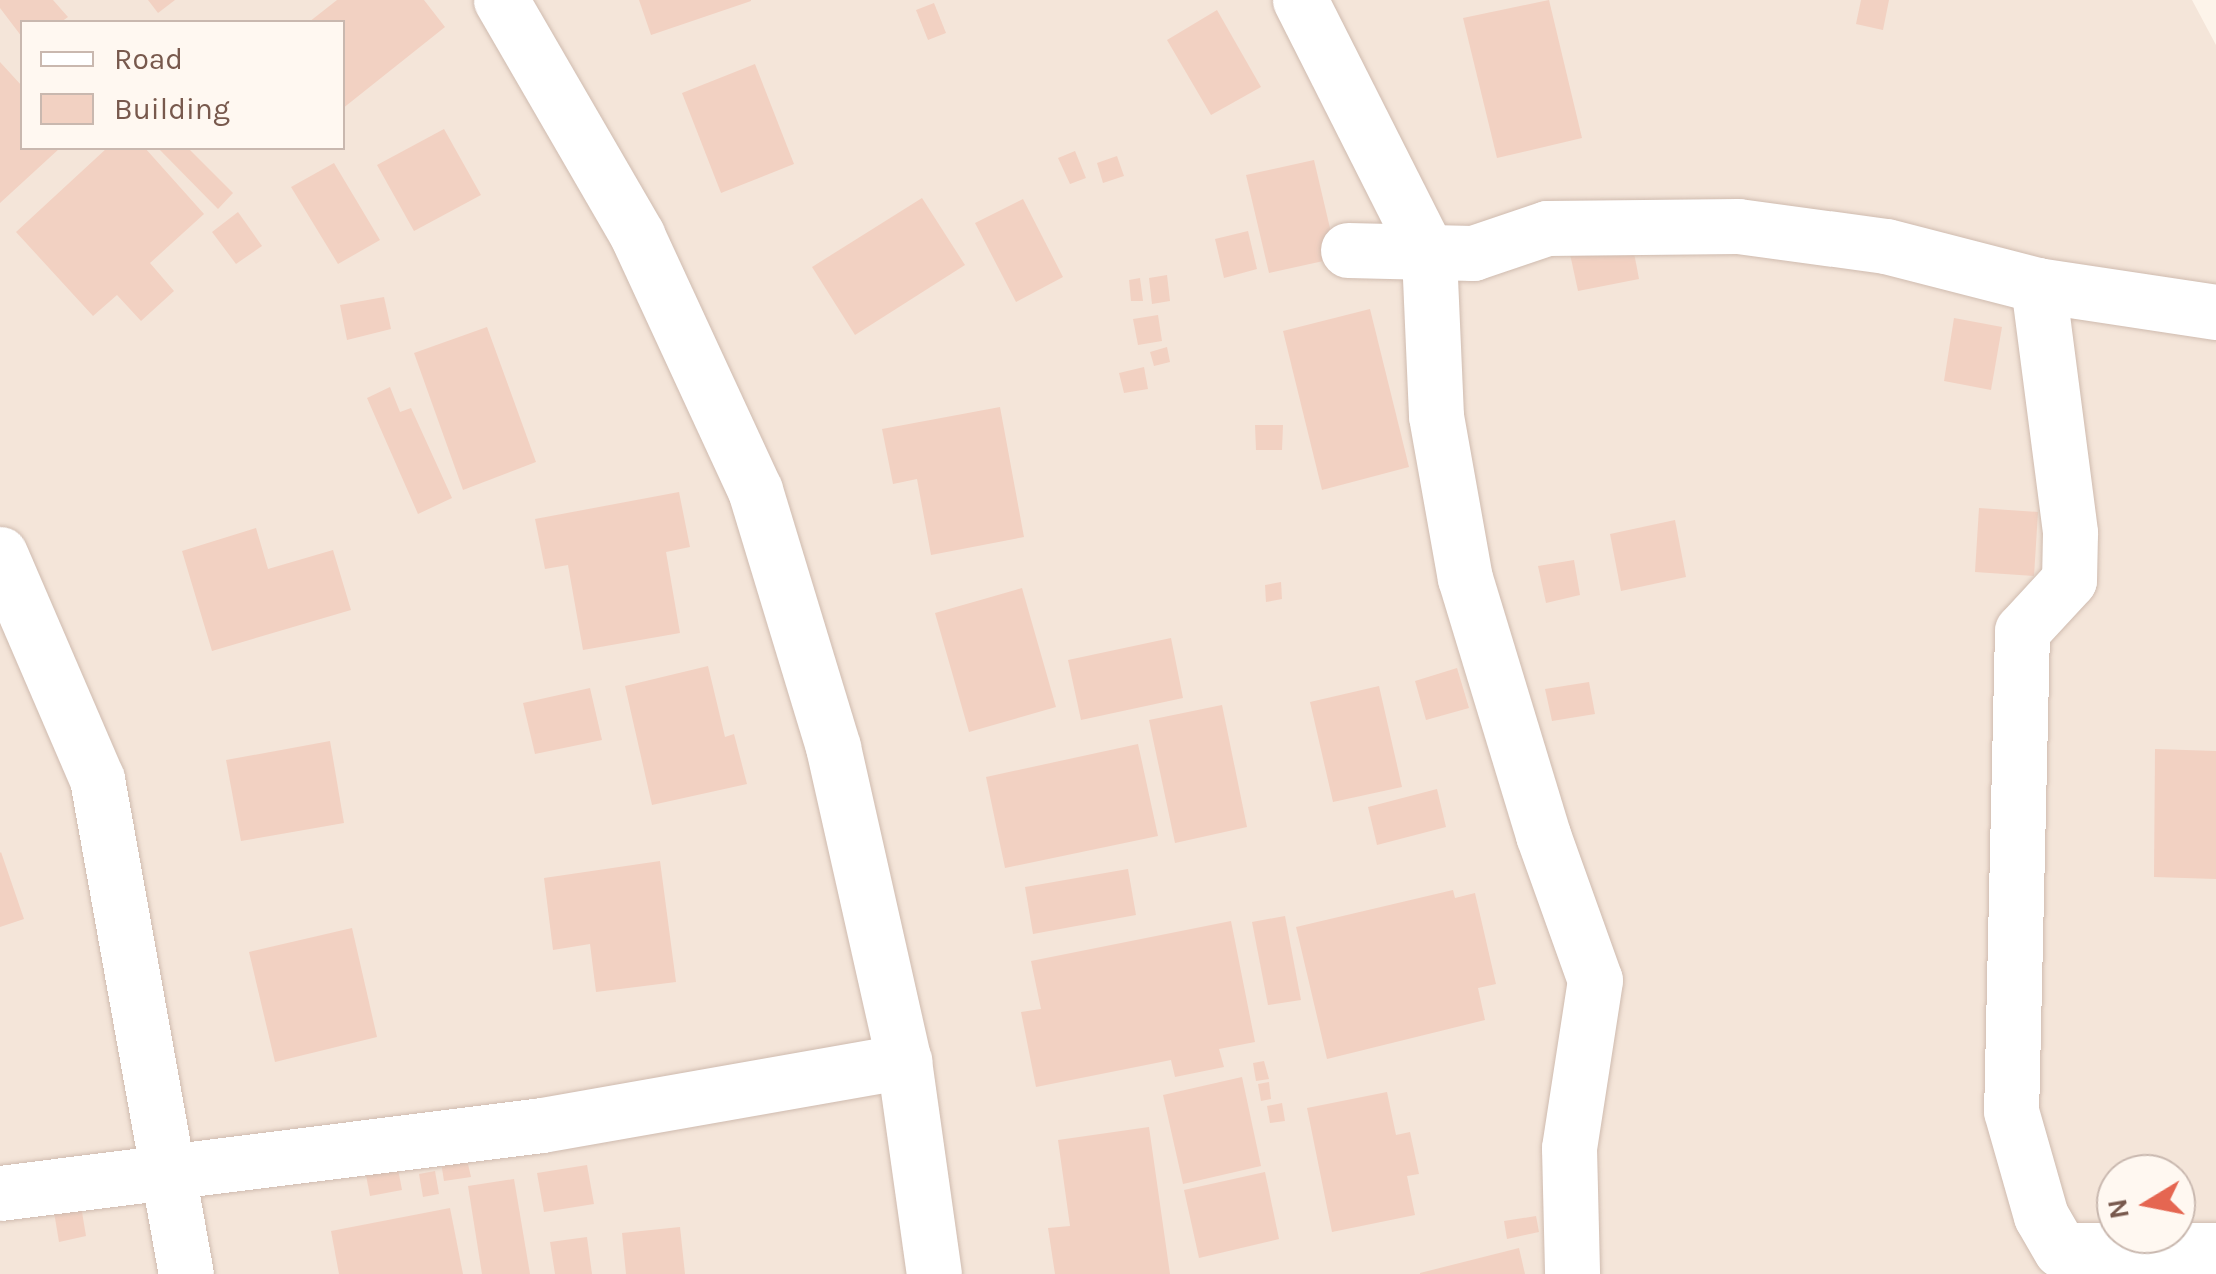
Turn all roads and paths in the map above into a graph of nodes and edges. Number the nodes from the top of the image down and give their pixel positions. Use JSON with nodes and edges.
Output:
{"nodes":[{"id":1,"x":501,"y":0,"type":"edge"},
{"id":2,"x":1300,"y":0,"type":"edge"},
{"id":3,"x":1348,"y":250,"type":"dead end"},
{"id":4,"x":1429,"y":255,"type":"junction"},
{"id":5,"x":2038,"y":286,"type":"junction"},
{"id":6,"x":2216,"y":312,"type":"edge"},
{"id":7,"x":0,"y":554,"type":"edge"},
{"id":8,"x":904,"y":1061,"type":"junction"},
{"id":9,"x":171,"y":1173,"type":"junction"},
{"id":10,"x":0,"y":1193,"type":"edge"},
{"id":11,"x":2216,"y":1250,"type":"edge"},
{"id":12,"x":186,"y":1274,"type":"edge"},
{"id":13,"x":934,"y":1274,"type":"edge"},
{"id":14,"x":1572,"y":1274,"type":"edge"}],
"edges":[{"from":1,"to":8,"type":"street"},
{"from":2,"to":4,"type":"street"},
{"from":3,"to":4,"type":"street"},
{"from":4,"to":5,"type":"street"},
{"from":4,"to":14,"type":"street"},
{"from":5,"to":6,"type":"street"},
{"from":5,"to":11,"type":"street"},
{"from":7,"to":9,"type":"street"},
{"from":8,"to":9,"type":"street"},
{"from":8,"to":13,"type":"street"},
{"from":9,"to":10,"type":"street"},
{"from":9,"to":12,"type":"street"}]}
